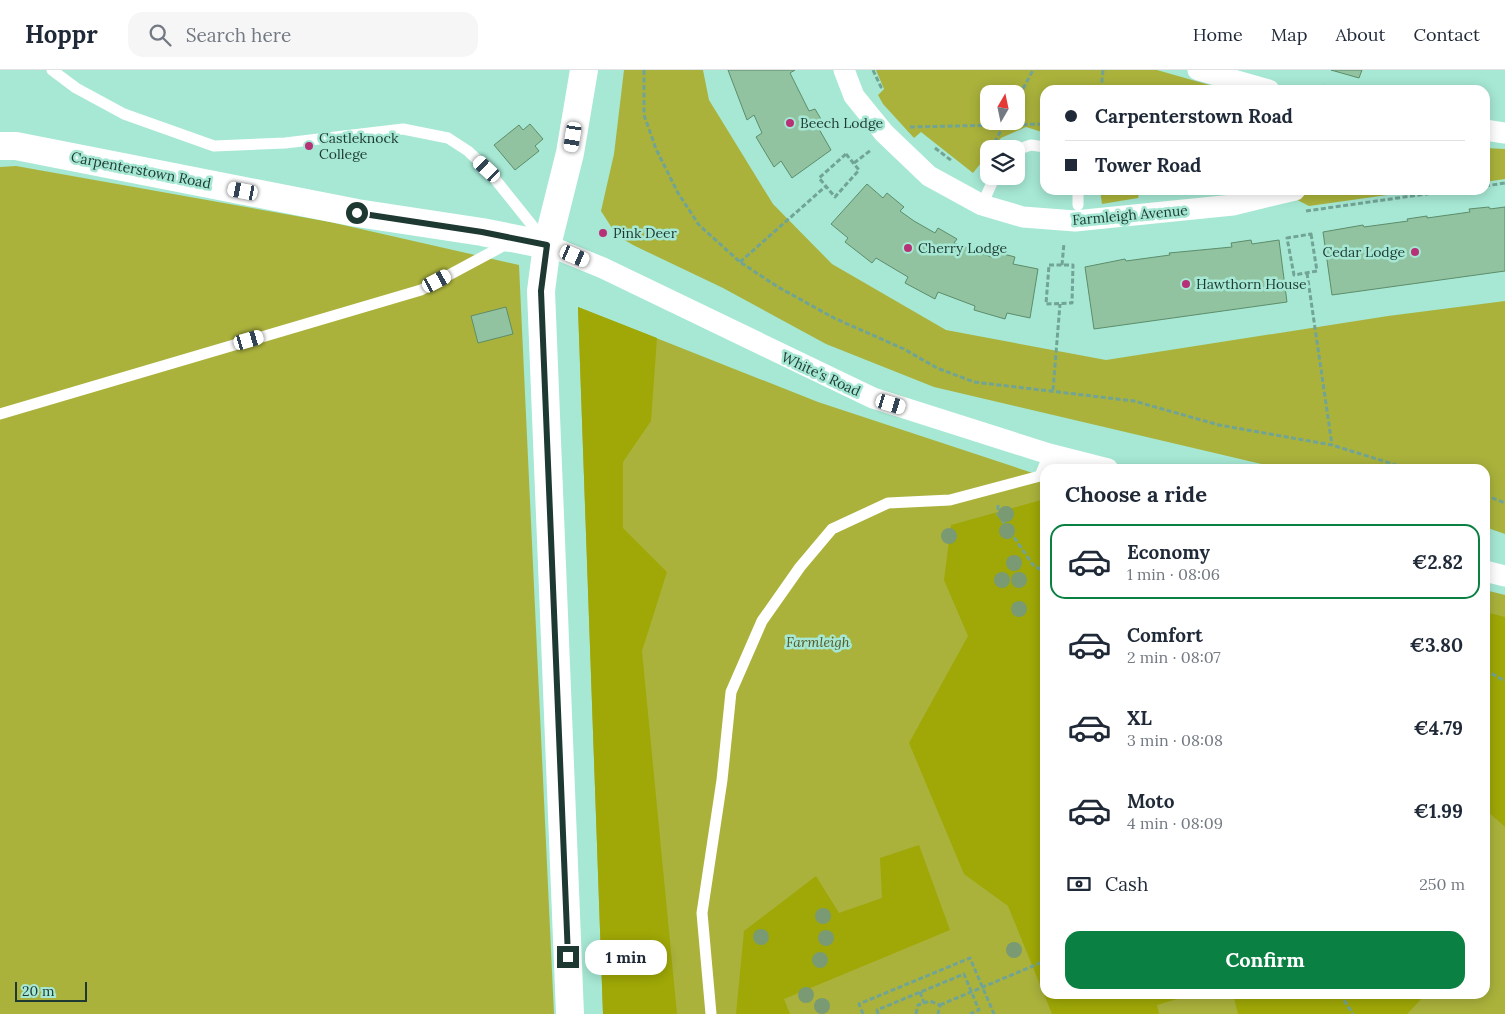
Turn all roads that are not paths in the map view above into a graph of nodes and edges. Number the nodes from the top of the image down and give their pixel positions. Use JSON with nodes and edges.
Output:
{"nodes":[{"id":1,"x":52,"y":70,"type":"edge"},
{"id":2,"x":584,"y":70,"type":"edge"},
{"id":3,"x":844,"y":70,"type":"edge"},
{"id":4,"x":1198,"y":70,"type":"edge"},
{"id":5,"x":1259,"y":82,"type":"edge"},
{"id":6,"x":1490,"y":131,"type":"edge"},
{"id":7,"x":1505,"y":133,"type":"edge"},
{"id":8,"x":0,"y":146,"type":"edge"},
{"id":9,"x":1040,"y":146,"type":"edge"},
{"id":10,"x":1025,"y":147,"type":"edge"},
{"id":11,"x":991,"y":185,"type":"edge"},
{"id":12,"x":1078,"y":195,"type":"edge"},
{"id":13,"x":1276,"y":195,"type":"edge"},
{"id":14,"x":1078,"y":205,"type":"dead end"},
{"id":15,"x":982,"y":206,"type":"junction"},
{"id":16,"x":547,"y":245,"type":"junction"},
{"id":17,"x":0,"y":414,"type":"edge"},
{"id":18,"x":1049,"y":454,"type":"junction"},
{"id":19,"x":1045,"y":464,"type":"edge"},
{"id":20,"x":1088,"y":464,"type":"edge"},
{"id":21,"x":1040,"y":476,"type":"edge"},
{"id":22,"x":1490,"y":572,"type":"edge"},
{"id":23,"x":1505,"y":576,"type":"edge"},
{"id":24,"x":570,"y":1014,"type":"edge"},
{"id":25,"x":711,"y":1014,"type":"edge"}],
"edges":[{"from":1,"to":16,"type":"lane"},
{"from":2,"to":16,"type":"street"},
{"from":3,"to":15,"type":"street","name":"Farmleigh Avenue"},
{"from":4,"to":5,"type":"street"},
{"from":6,"to":7,"type":"street"},
{"from":8,"to":16,"type":"street","name":"Carpenterstown Road"},
{"from":9,"to":10,"type":"lane"},
{"from":11,"to":15,"type":"lane"},
{"from":12,"to":14,"type":"lane"},
{"from":13,"to":15,"type":"street","name":"Farmleigh Avenue"},
{"from":16,"to":17,"type":"lane"},
{"from":16,"to":18,"type":"street","name":"White's Road"},
{"from":16,"to":24,"type":"street"},
{"from":18,"to":19,"type":"lane"},
{"from":18,"to":20,"type":"street","name":"White's Road"},
{"from":21,"to":25,"type":"lane"},
{"from":22,"to":23,"type":"street"}]}
